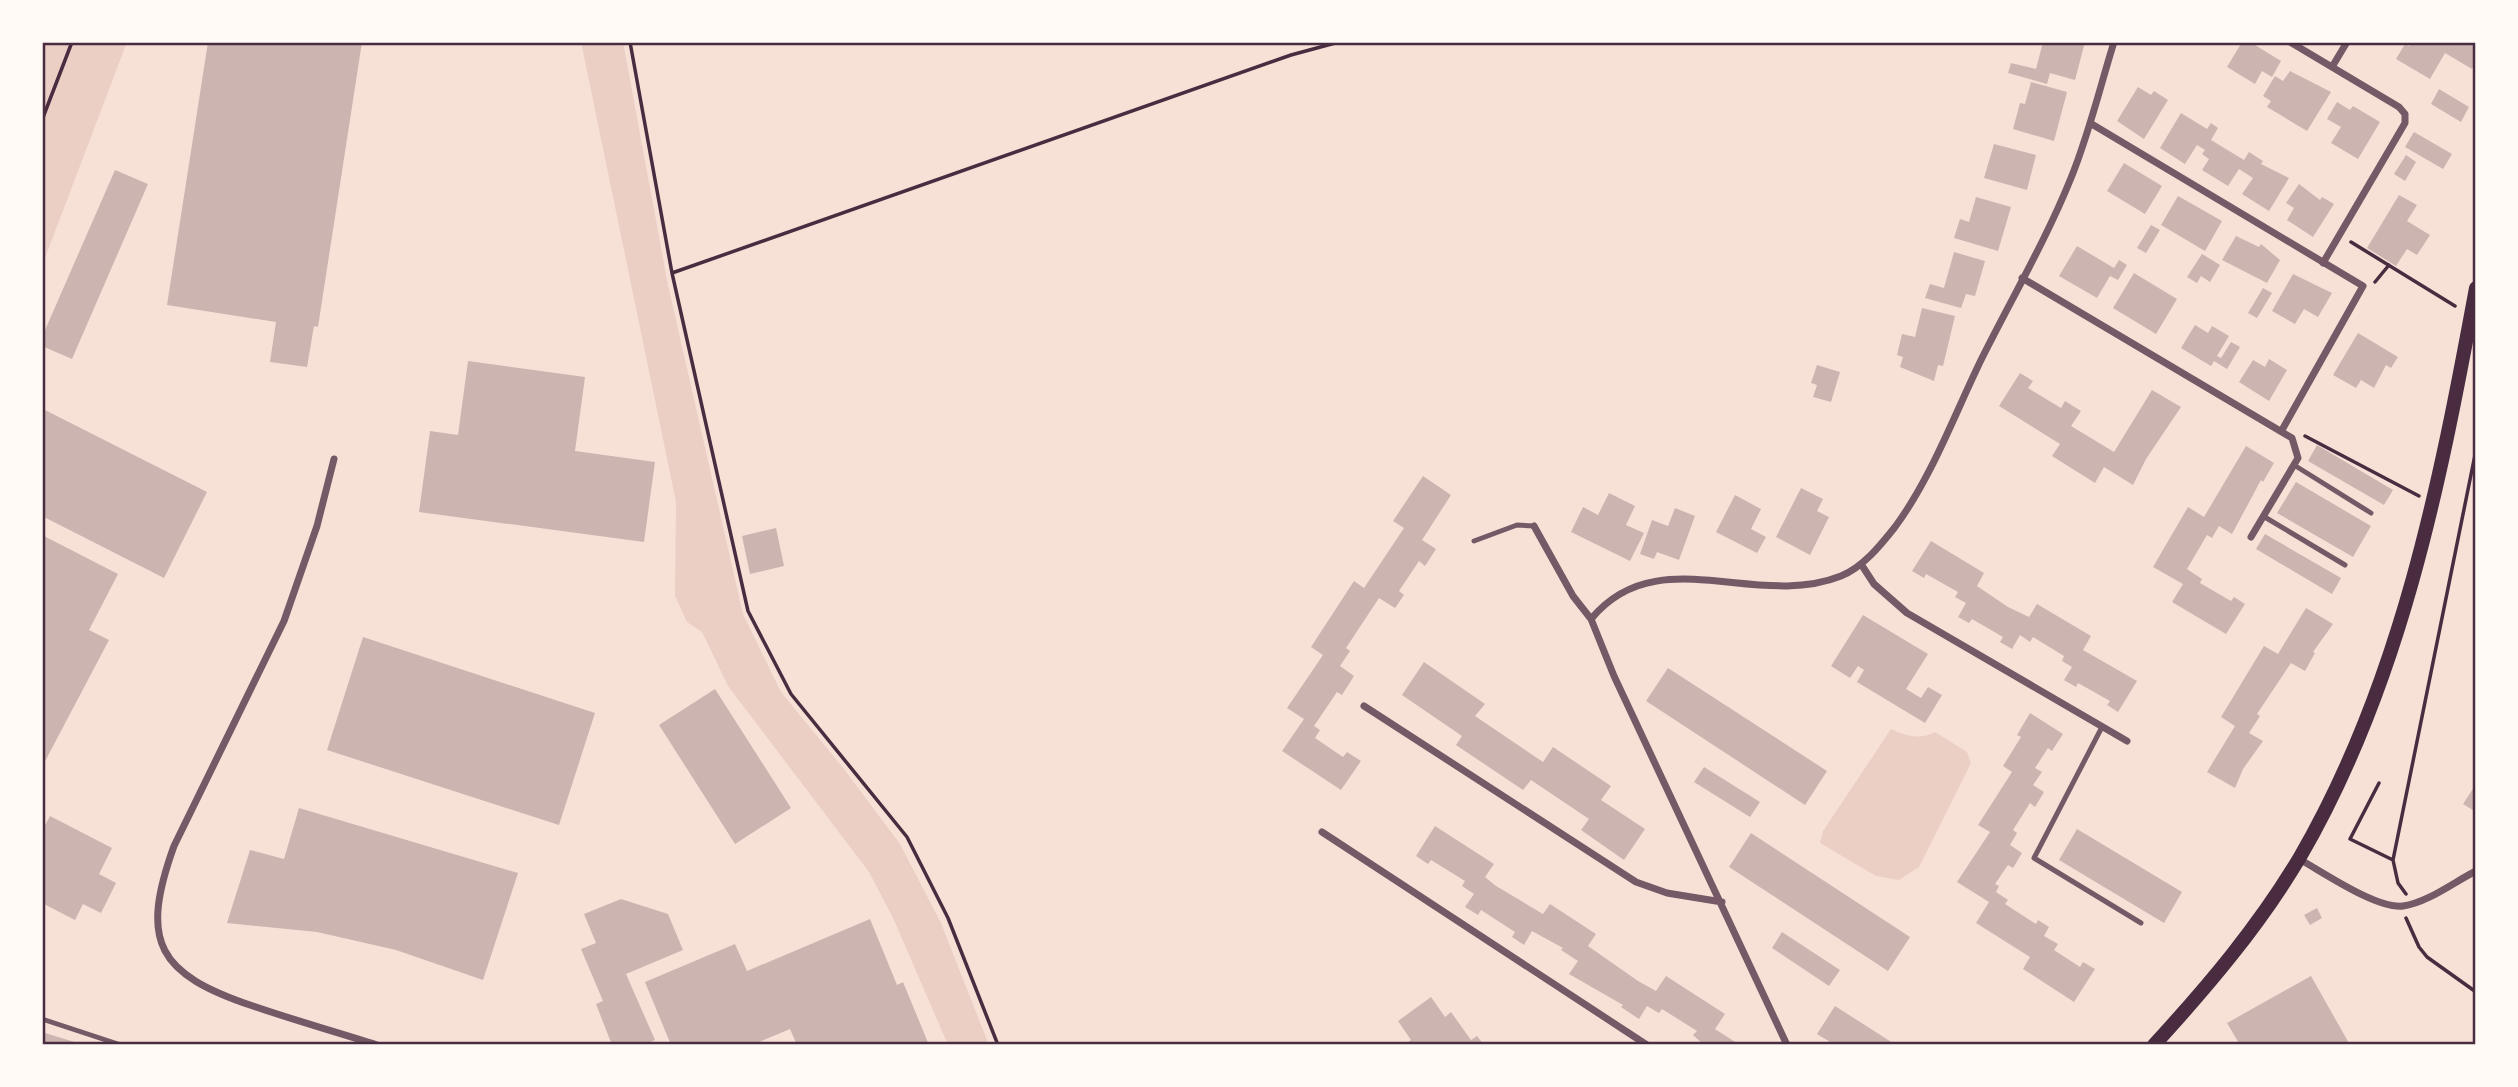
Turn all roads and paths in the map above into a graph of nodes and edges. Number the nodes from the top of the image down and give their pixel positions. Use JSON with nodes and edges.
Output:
{"nodes":[{"id":1,"x":72,"y":42,"type":"edge"},
{"id":2,"x":630,"y":42,"type":"edge"},
{"id":3,"x":1339,"y":42,"type":"edge"},
{"id":4,"x":2114,"y":42,"type":"edge"},
{"id":5,"x":2290,"y":42,"type":"edge"},
{"id":6,"x":2347,"y":42,"type":"edge"},
{"id":7,"x":2332,"y":67,"type":"junction"},
{"id":8,"x":42,"y":120,"type":"edge"},
{"id":9,"x":2090,"y":123,"type":"junction"},
{"id":10,"x":2340,"y":236,"type":"junction"},
{"id":11,"x":2323,"y":263,"type":"junction"},
{"id":12,"x":2389,"y":265,"type":"junction"},
{"id":13,"x":671,"y":273,"type":"junction"},
{"id":14,"x":2022,"y":278,"type":"junction"},
{"id":15,"x":2363,"y":286,"type":"junction"},
{"id":16,"x":2476,"y":288,"type":"edge"},
{"id":17,"x":2471,"y":315,"type":"junction"},
{"id":18,"x":2282,"y":430,"type":"junction"},
{"id":19,"x":2292,"y":438,"type":"junction"},
{"id":20,"x":2476,"y":450,"type":"edge"},
{"id":21,"x":334,"y":459,"type":"dead end"},
{"id":22,"x":2294,"y":465,"type":"junction"},
{"id":23,"x":2432,"y":502,"type":"junction"},
{"id":24,"x":2371,"y":513,"type":"dead end"},
{"id":25,"x":2263,"y":516,"type":"junction"},
{"id":26,"x":1534,"y":526,"type":"joint"},
{"id":27,"x":2251,"y":537,"type":"dead end"},
{"id":28,"x":1474,"y":541,"type":"dead end"},
{"id":29,"x":1861,"y":564,"type":"junction"},
{"id":30,"x":2345,"y":565,"type":"dead end"},
{"id":31,"x":1591,"y":619,"type":"junction"},
{"id":32,"x":1364,"y":706,"type":"dead end"},
{"id":33,"x":2102,"y":727,"type":"junction"},
{"id":34,"x":2127,"y":741,"type":"dead end"},
{"id":35,"x":2379,"y":783,"type":"dead end"},
{"id":36,"x":1322,"y":832,"type":"dead end"},
{"id":37,"x":2299,"y":859,"type":"junction"},
{"id":38,"x":2393,"y":860,"type":"junction"},
{"id":39,"x":2476,"y":871,"type":"edge"},
{"id":40,"x":1722,"y":902,"type":"junction"},
{"id":41,"x":2413,"y":904,"type":"junction"},
{"id":42,"x":2401,"y":907,"type":"junction"},
{"id":43,"x":2141,"y":923,"type":"dead end"},
{"id":44,"x":2476,"y":992,"type":"edge"},
{"id":45,"x":42,"y":1019,"type":"edge"},
{"id":46,"x":121,"y":1045,"type":"edge"},
{"id":47,"x":377,"y":1045,"type":"edge"},
{"id":48,"x":998,"y":1045,"type":"edge"},
{"id":49,"x":1647,"y":1045,"type":"edge"},
{"id":50,"x":1787,"y":1045,"type":"edge"},
{"id":51,"x":2154,"y":1045,"type":"edge"}],
"edges":[{"from":1,"to":8,"type":"path"},
{"from":2,"to":13,"type":"path"},
{"from":3,"to":13,"type":"path"},
{"from":4,"to":9,"type":"street"},
{"from":5,"to":7,"type":"street"},
{"from":6,"to":7,"type":"street"},
{"from":7,"to":10,"type":"street"},
{"from":9,"to":11,"type":"street"},
{"from":9,"to":14,"type":"street"},
{"from":10,"to":11,"type":"street"},
{"from":10,"to":12,"type":"path"},
{"from":11,"to":15,"type":"street"},
{"from":12,"to":15,"type":"path"},
{"from":12,"to":17,"type":"path"},
{"from":13,"to":48,"type":"path"},
{"from":14,"to":18,"type":"street"},
{"from":14,"to":29,"type":"street"},
{"from":15,"to":18,"type":"street"},
{"from":16,"to":17,"type":"main road"},
{"from":17,"to":23,"type":"main road"},
{"from":18,"to":19,"type":"street"},
{"from":19,"to":22,"type":"street"},
{"from":19,"to":23,"type":"path"},
{"from":20,"to":38,"type":"path"},
{"from":21,"to":47,"type":"street"},
{"from":22,"to":24,"type":"lane"},
{"from":22,"to":25,"type":"street"},
{"from":23,"to":37,"type":"main road"},
{"from":25,"to":27,"type":"street"},
{"from":25,"to":30,"type":"lane"},
{"from":26,"to":28,"type":"lane"},
{"from":26,"to":31,"type":"street"},
{"from":29,"to":31,"type":"street"},
{"from":29,"to":33,"type":"street"},
{"from":31,"to":40,"type":"street"},
{"from":32,"to":40,"type":"street"},
{"from":33,"to":34,"type":"street"},
{"from":33,"to":43,"type":"lane"},
{"from":35,"to":38,"type":"path"},
{"from":36,"to":49,"type":"street"},
{"from":37,"to":42,"type":"street"},
{"from":37,"to":51,"type":"main road"},
{"from":38,"to":41,"type":"path"},
{"from":39,"to":41,"type":"street"},
{"from":40,"to":50,"type":"street"},
{"from":41,"to":42,"type":"street"},
{"from":42,"to":44,"type":"path"},
{"from":45,"to":46,"type":"lane"}]}
